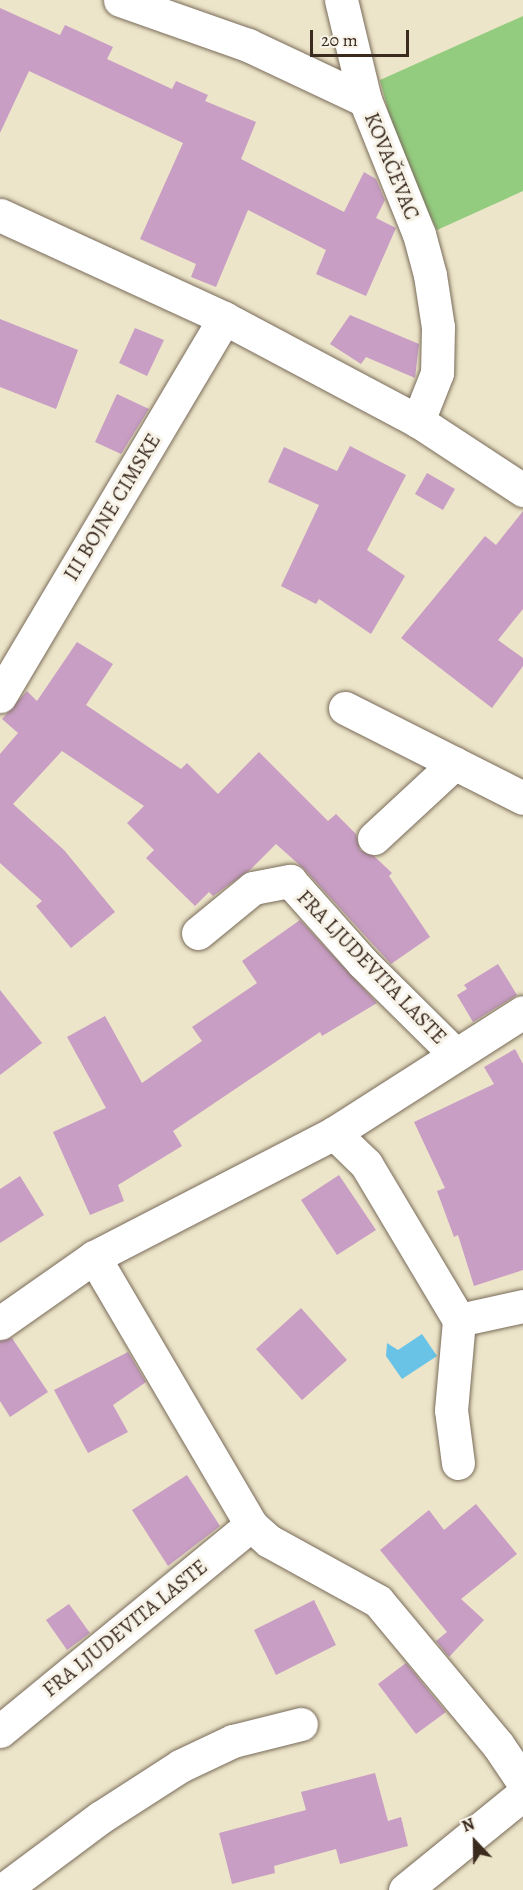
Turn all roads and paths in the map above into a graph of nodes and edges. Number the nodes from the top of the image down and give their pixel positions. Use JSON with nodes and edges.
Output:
{"nodes":[{"id":1,"x":120,"y":0,"type":"edge"},
{"id":2,"x":341,"y":0,"type":"edge"},
{"id":3,"x":365,"y":100,"type":"junction"},
{"id":4,"x":0,"y":215,"type":"edge"},
{"id":5,"x":224,"y":318,"type":"junction"},
{"id":6,"x":418,"y":421,"type":"junction"},
{"id":7,"x":523,"y":490,"type":"edge"},
{"id":8,"x":0,"y":696,"type":"edge"},
{"id":9,"x":345,"y":708,"type":"dead end"},
{"id":10,"x":455,"y":763,"type":"junction"},
{"id":11,"x":523,"y":798,"type":"edge"},
{"id":12,"x":374,"y":838,"type":"dead end"},
{"id":13,"x":198,"y":933,"type":"dead end"},
{"id":14,"x":523,"y":1012,"type":"edge"},
{"id":15,"x":454,"y":1053,"type":"junction"},
{"id":16,"x":334,"y":1133,"type":"junction"},
{"id":17,"x":94,"y":1257,"type":"junction"},
{"id":18,"x":523,"y":1306,"type":"edge"},
{"id":19,"x":459,"y":1320,"type":"junction"},
{"id":20,"x":0,"y":1323,"type":"edge"},
{"id":21,"x":458,"y":1463,"type":"dead end"},
{"id":22,"x":251,"y":1525,"type":"junction"},
{"id":23,"x":302,"y":1724,"type":"dead end"},
{"id":24,"x":0,"y":1731,"type":"edge"},
{"id":25,"x":523,"y":1782,"type":"edge"},
{"id":26,"x":523,"y":1794,"type":"edge"},
{"id":27,"x":3,"y":1890,"type":"edge"},
{"id":28,"x":405,"y":1890,"type":"edge"}],
"edges":[{"from":1,"to":3,"type":"street","name":"KOVAČEVAC"},
{"from":2,"to":3,"type":"street"},
{"from":3,"to":6,"type":"street","name":"KOVAČEVAC"},
{"from":4,"to":5,"type":"street"},
{"from":5,"to":6,"type":"street"},
{"from":5,"to":8,"type":"street","name":"III BOJNE CIMSKE"},
{"from":6,"to":7,"type":"street"},
{"from":9,"to":10,"type":"street"},
{"from":10,"to":11,"type":"street"},
{"from":10,"to":12,"type":"street"},
{"from":13,"to":15,"type":"street","name":"FRA LJUDEVITA LASTE"},
{"from":14,"to":15,"type":"street","name":"FRA LJUDEVITA LASTE"},
{"from":15,"to":16,"type":"street","name":"FRA LJUDEVITA LASTE"},
{"from":16,"to":17,"type":"street","name":"FRA LJUDEVITA LASTE"},
{"from":16,"to":19,"type":"street"},
{"from":17,"to":20,"type":"street","name":"FRA LJUDEVITA LASTE"},
{"from":17,"to":22,"type":"street"},
{"from":18,"to":19,"type":"street"},
{"from":19,"to":21,"type":"street"},
{"from":22,"to":24,"type":"street","name":"FRA LJUDEVITA LASTE"},
{"from":22,"to":25,"type":"street"},
{"from":23,"to":27,"type":"street"},
{"from":26,"to":28,"type":"street"}]}
